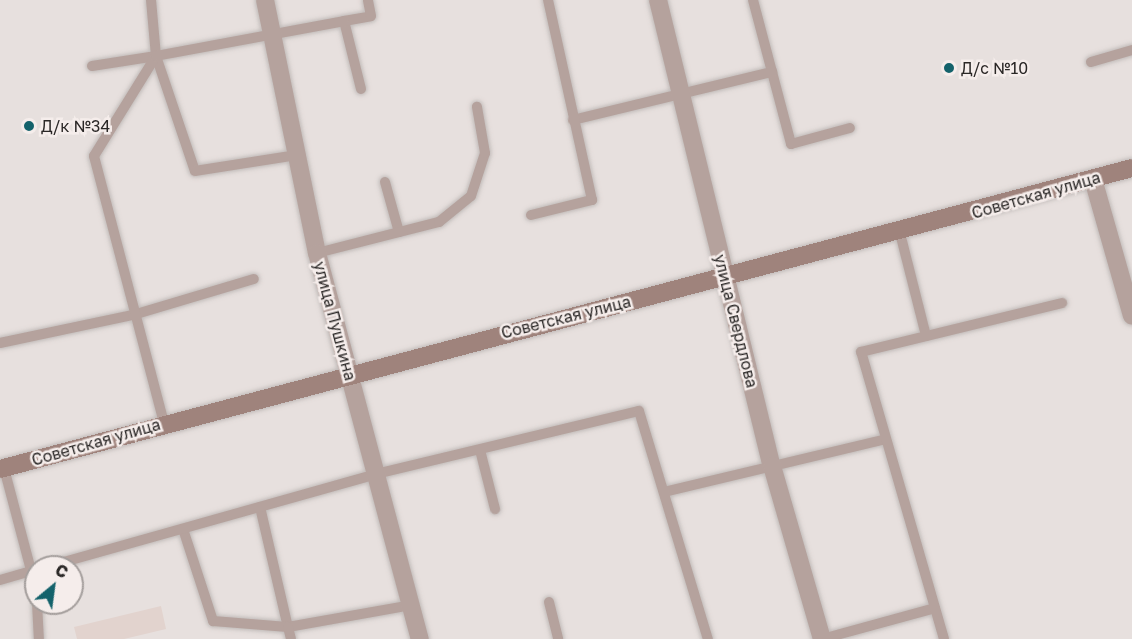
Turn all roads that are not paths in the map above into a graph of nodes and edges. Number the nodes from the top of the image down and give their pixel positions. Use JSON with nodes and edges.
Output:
{"nodes":[{"id":1,"x":151,"y":0,"type":"edge"},
{"id":2,"x":265,"y":0,"type":"edge"},
{"id":3,"x":368,"y":0,"type":"edge"},
{"id":4,"x":548,"y":0,"type":"edge"},
{"id":5,"x":658,"y":0,"type":"edge"},
{"id":6,"x":753,"y":0,"type":"edge"},
{"id":7,"x":344,"y":21,"type":"junction"},
{"id":8,"x":271,"y":33,"type":"junction"},
{"id":9,"x":1132,"y":50,"type":"edge"},
{"id":10,"x":156,"y":56,"type":"junction"},
{"id":11,"x":1091,"y":62,"type":"dead end"},
{"id":12,"x":92,"y":66,"type":"dead end"},
{"id":13,"x":772,"y":72,"type":"junction"},
{"id":14,"x":361,"y":89,"type":"dead end"},
{"id":15,"x":681,"y":95,"type":"junction"},
{"id":16,"x":477,"y":106,"type":"dead end"},
{"id":17,"x":573,"y":120,"type":"junction"},
{"id":18,"x":850,"y":128,"type":"dead end"},
{"id":19,"x":297,"y":155,"type":"junction"},
{"id":20,"x":1132,"y":168,"type":"edge"},
{"id":21,"x":1092,"y":179,"type":"junction"},
{"id":22,"x":385,"y":182,"type":"dead end"},
{"id":23,"x":531,"y":215,"type":"dead end"},
{"id":24,"x":399,"y":232,"type":"junction"},
{"id":25,"x":900,"y":233,"type":"junction"},
{"id":26,"x":317,"y":253,"type":"junction"},
{"id":27,"x":725,"y":277,"type":"junction"},
{"id":28,"x":254,"y":279,"type":"dead end"},
{"id":29,"x":1062,"y":303,"type":"dead end"},
{"id":30,"x":133,"y":315,"type":"junction"},
{"id":31,"x":1132,"y":316,"type":"edge"},
{"id":32,"x":926,"y":336,"type":"junction"},
{"id":33,"x":0,"y":343,"type":"edge"},
{"id":34,"x":349,"y":373,"type":"junction"},
{"id":35,"x":164,"y":423,"type":"junction"},
{"id":36,"x":886,"y":439,"type":"junction"},
{"id":37,"x":480,"y":450,"type":"junction"},
{"id":38,"x":772,"y":466,"type":"junction"},
{"id":39,"x":2,"y":468,"type":"edge"},
{"id":40,"x":376,"y":474,"type":"junction"},
{"id":41,"x":664,"y":492,"type":"junction"},
{"id":42,"x":260,"y":507,"type":"junction"},
{"id":43,"x":495,"y":508,"type":"dead end"},
{"id":44,"x":183,"y":529,"type":"junction"},
{"id":45,"x":34,"y":555,"type":"edge"},
{"id":46,"x":84,"y":556,"type":"edge"},
{"id":47,"x":24,"y":573,"type":"edge"},
{"id":48,"x":0,"y":580,"type":"edge"},
{"id":49,"x":549,"y":602,"type":"dead end"},
{"id":50,"x":411,"y":605,"type":"junction"},
{"id":51,"x":935,"y":608,"type":"junction"},
{"id":52,"x":38,"y":615,"type":"edge"},
{"id":53,"x":288,"y":627,"type":"junction"},
{"id":54,"x":39,"y":639,"type":"edge"},
{"id":55,"x":291,"y":639,"type":"edge"},
{"id":56,"x":420,"y":639,"type":"edge"},
{"id":57,"x":558,"y":639,"type":"edge"},
{"id":58,"x":708,"y":639,"type":"edge"},
{"id":59,"x":822,"y":639,"type":"edge"},
{"id":60,"x":944,"y":639,"type":"edge"}],
"edges":[{"from":1,"to":10,"type":"lane"},
{"from":2,"to":8,"type":"street","name":"улица Пушкина"},
{"from":3,"to":7,"type":"lane"},
{"from":4,"to":17,"type":"lane"},
{"from":5,"to":15,"type":"street","name":"улица Свердлова"},
{"from":6,"to":13,"type":"lane"},
{"from":7,"to":8,"type":"lane"},
{"from":7,"to":14,"type":"lane"},
{"from":8,"to":10,"type":"lane"},
{"from":8,"to":19,"type":"street","name":"улица Пушкина"},
{"from":9,"to":11,"type":"lane"},
{"from":10,"to":12,"type":"lane"},
{"from":10,"to":19,"type":"lane"},
{"from":10,"to":30,"type":"lane"},
{"from":13,"to":15,"type":"lane"},
{"from":13,"to":18,"type":"lane"},
{"from":15,"to":17,"type":"lane"},
{"from":15,"to":27,"type":"street","name":"улица Свердлова"},
{"from":16,"to":24,"type":"lane"},
{"from":17,"to":23,"type":"lane"},
{"from":19,"to":26,"type":"street","name":"улица Пушкина"},
{"from":20,"to":21,"type":"street","name":"Советская улица"},
{"from":21,"to":25,"type":"street","name":"Советская улица"},
{"from":21,"to":31,"type":"street"},
{"from":22,"to":24,"type":"lane"},
{"from":24,"to":26,"type":"lane"},
{"from":25,"to":27,"type":"street","name":"Советская улица"},
{"from":25,"to":32,"type":"lane"},
{"from":26,"to":34,"type":"street","name":"улица Пушкина"},
{"from":27,"to":34,"type":"street","name":"Советская улица"},
{"from":27,"to":38,"type":"street","name":"улица Свердлова"},
{"from":28,"to":30,"type":"lane"},
{"from":29,"to":32,"type":"lane"},
{"from":30,"to":33,"type":"lane"},
{"from":30,"to":35,"type":"lane"},
{"from":32,"to":36,"type":"lane"},
{"from":34,"to":35,"type":"street","name":"Советская улица"},
{"from":34,"to":40,"type":"street","name":"улица Пушкина"},
{"from":35,"to":39,"type":"street","name":"Советская улица"},
{"from":36,"to":38,"type":"lane"},
{"from":36,"to":51,"type":"lane"},
{"from":37,"to":40,"type":"lane"},
{"from":37,"to":41,"type":"lane"},
{"from":37,"to":43,"type":"lane"},
{"from":38,"to":41,"type":"lane"},
{"from":38,"to":59,"type":"street","name":"улица Свердлова"},
{"from":39,"to":45,"type":"lane"},
{"from":40,"to":42,"type":"lane"},
{"from":40,"to":50,"type":"street","name":"улица Пушкина"},
{"from":41,"to":58,"type":"lane"},
{"from":42,"to":44,"type":"lane"},
{"from":42,"to":53,"type":"lane"},
{"from":44,"to":46,"type":"lane"},
{"from":44,"to":53,"type":"lane"},
{"from":47,"to":48,"type":"lane"},
{"from":49,"to":57,"type":"lane"},
{"from":50,"to":53,"type":"lane"},
{"from":50,"to":56,"type":"street","name":"улица Пушкина"},
{"from":51,"to":59,"type":"lane"},
{"from":51,"to":60,"type":"lane"},
{"from":52,"to":54,"type":"lane"},
{"from":53,"to":55,"type":"lane"}]}
